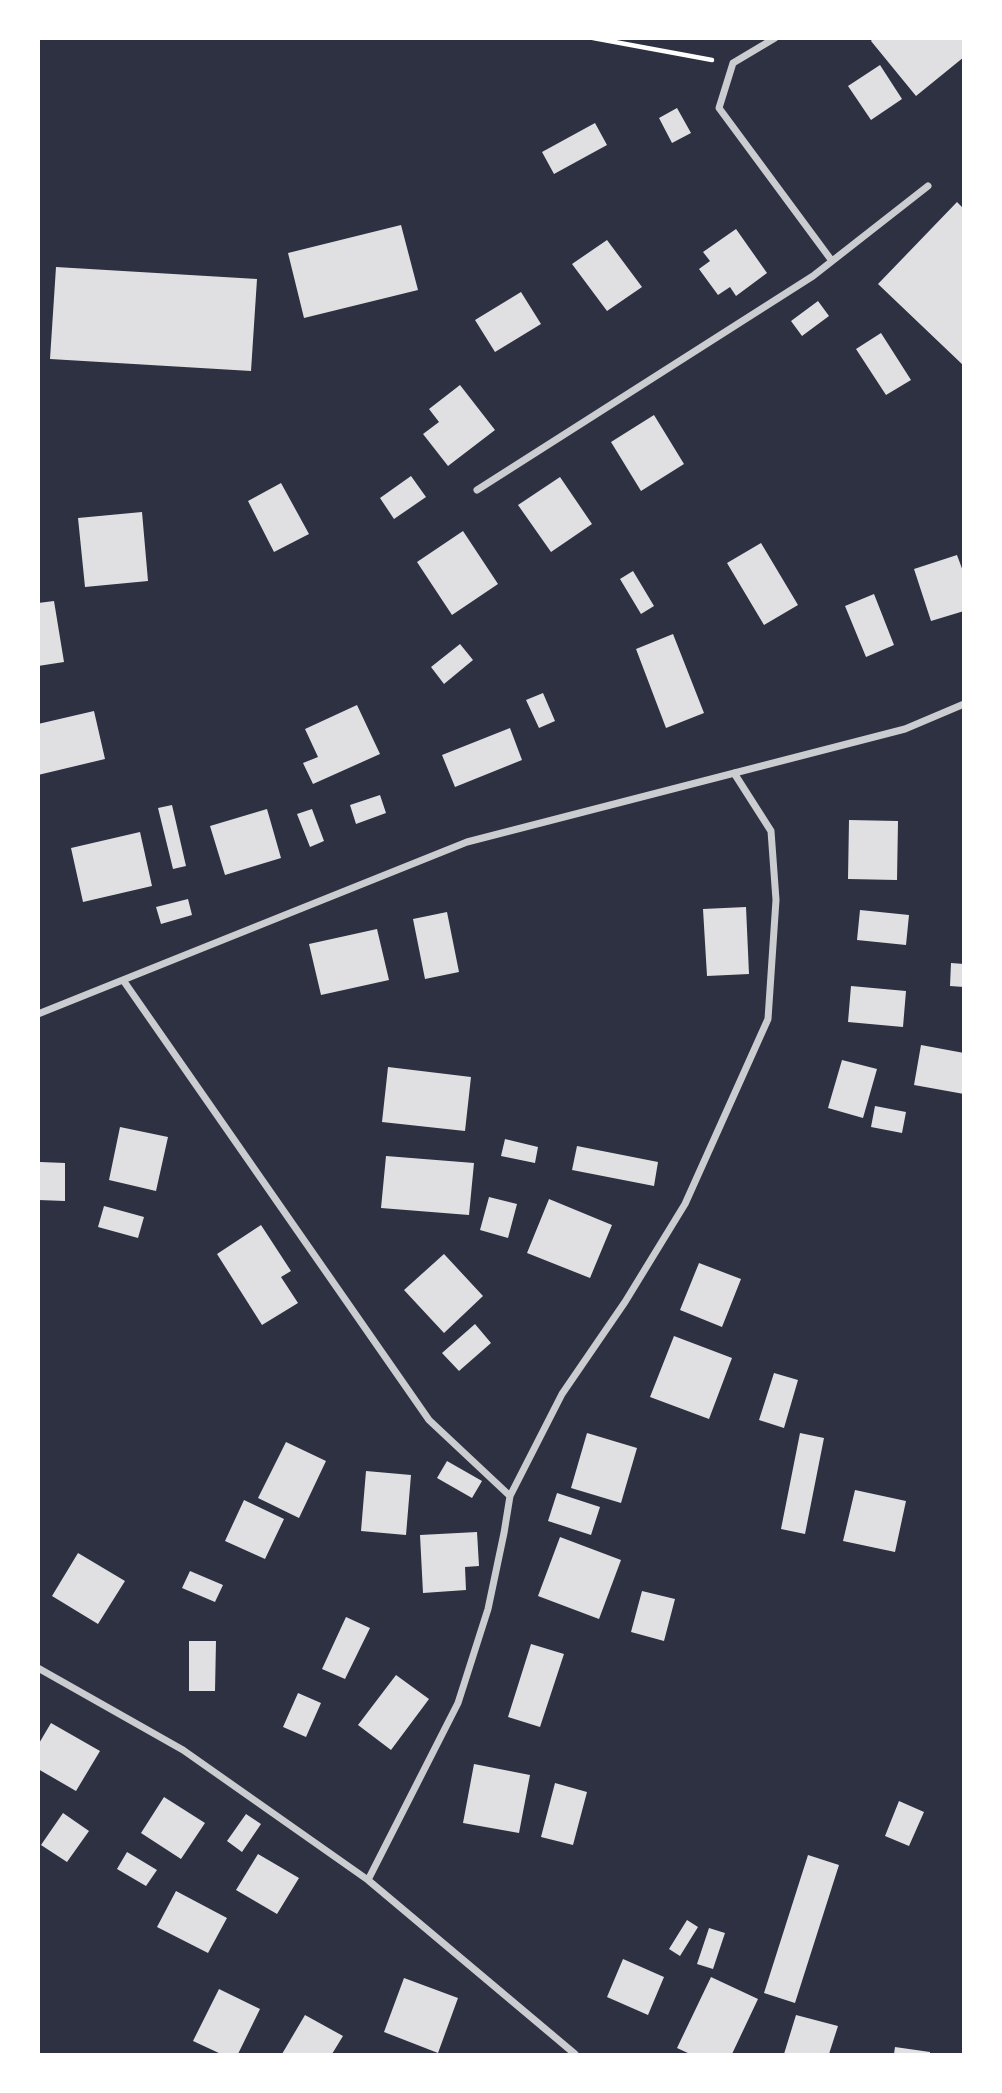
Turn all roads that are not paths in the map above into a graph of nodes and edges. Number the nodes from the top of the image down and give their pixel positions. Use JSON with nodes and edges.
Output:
{"nodes":[{"id":1,"x":775,"y":38,"type":"edge"},
{"id":2,"x":928,"y":186,"type":"dead end"},
{"id":3,"x":832,"y":261,"type":"junction"},
{"id":4,"x":477,"y":490,"type":"dead end"},
{"id":5,"x":964,"y":705,"type":"edge"},
{"id":6,"x":734,"y":773,"type":"junction"},
{"id":7,"x":123,"y":980,"type":"junction"},
{"id":8,"x":38,"y":1014,"type":"edge"},
{"id":9,"x":510,"y":1496,"type":"junction"},
{"id":10,"x":38,"y":1668,"type":"edge"},
{"id":11,"x":368,"y":1880,"type":"junction"},
{"id":12,"x":575,"y":2054,"type":"edge"}],
"edges":[{"from":1,"to":3,"type":"street"},
{"from":2,"to":3,"type":"street"},
{"from":3,"to":4,"type":"street"},
{"from":5,"to":6,"type":"street"},
{"from":6,"to":7,"type":"street"},
{"from":6,"to":9,"type":"street"},
{"from":7,"to":8,"type":"street"},
{"from":7,"to":9,"type":"street"},
{"from":9,"to":11,"type":"street"},
{"from":10,"to":11,"type":"street"},
{"from":11,"to":12,"type":"street"}]}
